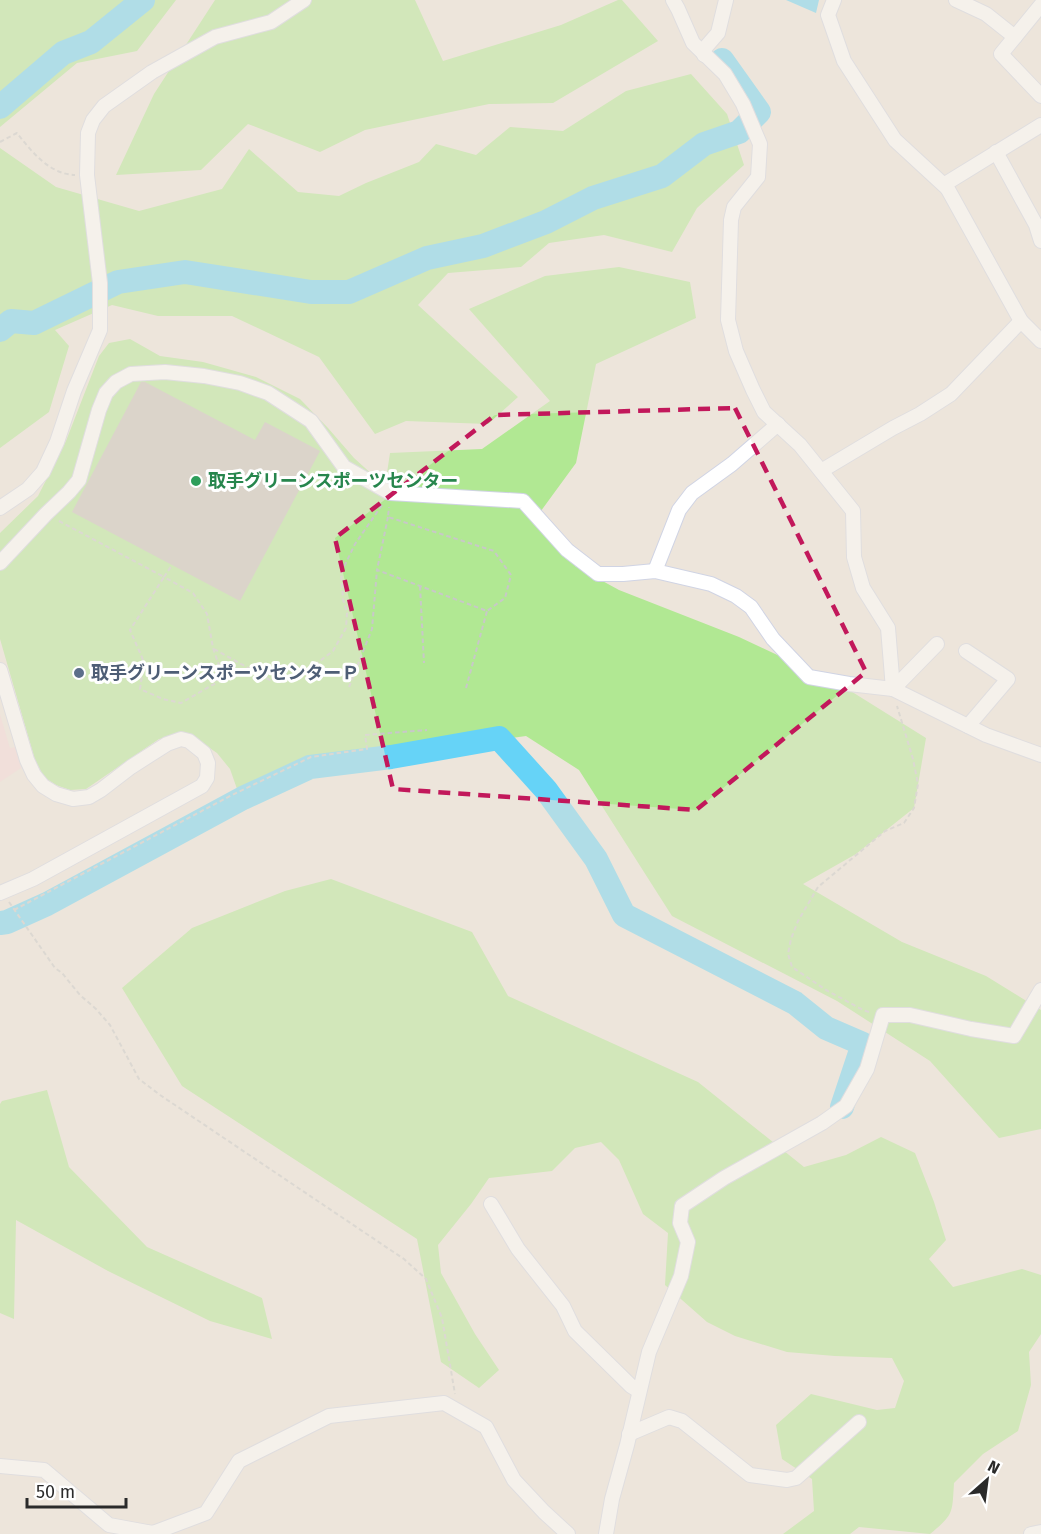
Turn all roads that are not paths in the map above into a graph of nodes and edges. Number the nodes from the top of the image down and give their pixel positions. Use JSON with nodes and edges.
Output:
{"nodes":[{"id":1,"x":304,"y":0,"type":"edge"},
{"id":2,"x":673,"y":0,"type":"edge"},
{"id":3,"x":726,"y":0,"type":"edge"},
{"id":4,"x":834,"y":0,"type":"edge"},
{"id":5,"x":956,"y":0,"type":"edge"},
{"id":6,"x":1041,"y":5,"type":"edge"},
{"id":7,"x":1015,"y":37,"type":"junction"},
{"id":8,"x":704,"y":55,"type":"junction"},
{"id":9,"x":1041,"y":96,"type":"edge"},
{"id":10,"x":1041,"y":125,"type":"edge"},
{"id":11,"x":996,"y":153,"type":"junction"},
{"id":12,"x":946,"y":188,"type":"junction"},
{"id":13,"x":1041,"y":241,"type":"edge"},
{"id":14,"x":1021,"y":321,"type":"junction"},
{"id":15,"x":1041,"y":341,"type":"edge"},
{"id":16,"x":778,"y":424,"type":"junction"},
{"id":17,"x":821,"y":471,"type":"junction"},
{"id":18,"x":0,"y":508,"type":"edge"},
{"id":19,"x":0,"y":563,"type":"edge"},
{"id":20,"x":655,"y":572,"type":"junction"},
{"id":21,"x":937,"y":644,"type":"dead end"},
{"id":22,"x":966,"y":651,"type":"dead end"},
{"id":23,"x":0,"y":672,"type":"edge"},
{"id":24,"x":893,"y":689,"type":"junction"},
{"id":25,"x":968,"y":726,"type":"junction"},
{"id":26,"x":1041,"y":755,"type":"edge"},
{"id":27,"x":2,"y":892,"type":"edge"},
{"id":28,"x":1041,"y":990,"type":"edge"},
{"id":29,"x":491,"y":1204,"type":"dead end"},
{"id":30,"x":639,"y":1391,"type":"junction"},
{"id":31,"x":859,"y":1422,"type":"dead end"},
{"id":32,"x":629,"y":1434,"type":"junction"},
{"id":33,"x":0,"y":1466,"type":"edge"},
{"id":34,"x":1041,"y":1532,"type":"edge"},
{"id":35,"x":568,"y":1534,"type":"edge"},
{"id":36,"x":606,"y":1534,"type":"edge"},
{"id":37,"x":1031,"y":1534,"type":"edge"}],
"edges":[{"from":1,"to":18,"type":"street"},
{"from":2,"to":8,"type":"street"},
{"from":3,"to":8,"type":"street"},
{"from":4,"to":12,"type":"street"},
{"from":5,"to":7,"type":"street"},
{"from":6,"to":7,"type":"street"},
{"from":7,"to":9,"type":"street"},
{"from":8,"to":16,"type":"street"},
{"from":10,"to":11,"type":"street"},
{"from":11,"to":12,"type":"street"},
{"from":11,"to":13,"type":"street"},
{"from":12,"to":14,"type":"street"},
{"from":14,"to":15,"type":"street"},
{"from":14,"to":17,"type":"street"},
{"from":16,"to":17,"type":"street"},
{"from":16,"to":20,"type":"street"},
{"from":17,"to":24,"type":"street"},
{"from":19,"to":20,"type":"street"},
{"from":20,"to":24,"type":"street"},
{"from":21,"to":24,"type":"street"},
{"from":22,"to":25,"type":"street"},
{"from":23,"to":27,"type":"street"},
{"from":24,"to":25,"type":"street"},
{"from":25,"to":26,"type":"street"},
{"from":28,"to":30,"type":"street"},
{"from":29,"to":30,"type":"street"},
{"from":30,"to":32,"type":"street"},
{"from":31,"to":32,"type":"street"},
{"from":32,"to":36,"type":"street"},
{"from":33,"to":35,"type":"street"},
{"from":34,"to":37,"type":"street"}]}
